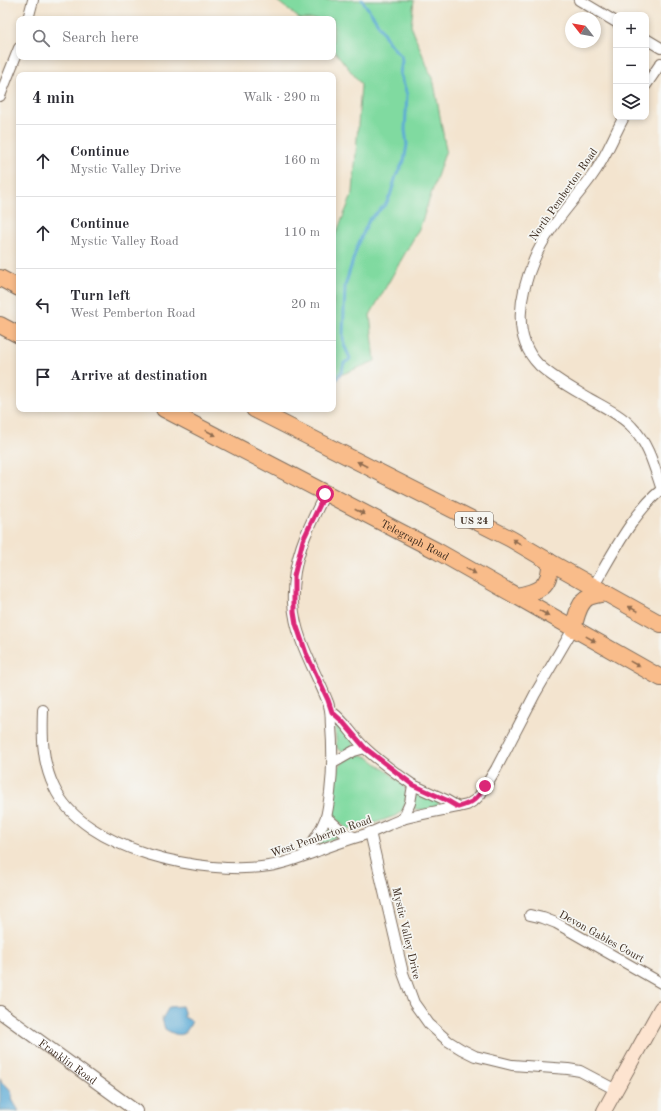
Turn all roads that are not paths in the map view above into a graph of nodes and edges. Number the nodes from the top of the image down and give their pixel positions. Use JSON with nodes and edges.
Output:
{"nodes":[{"id":1,"x":33,"y":0,"type":"edge"},
{"id":2,"x":579,"y":0,"type":"edge"},
{"id":3,"x":29,"y":16,"type":"edge"},
{"id":4,"x":613,"y":20,"type":"edge"},
{"id":5,"x":649,"y":41,"type":"edge"},
{"id":6,"x":661,"y":48,"type":"edge"},
{"id":7,"x":16,"y":56,"type":"edge"},
{"id":8,"x":661,"y":63,"type":"edge"},
{"id":9,"x":647,"y":84,"type":"edge"},
{"id":10,"x":0,"y":96,"type":"edge"},
{"id":11,"x":623,"y":120,"type":"edge"},
{"id":12,"x":0,"y":278,"type":"edge"},
{"id":13,"x":16,"y":286,"type":"edge"},
{"id":14,"x":0,"y":325,"type":"edge"},
{"id":15,"x":16,"y":333,"type":"edge"},
{"id":16,"x":178,"y":412,"type":"edge"},
{"id":17,"x":260,"y":412,"type":"edge"},
{"id":18,"x":661,"y":488,"type":"edge"},
{"id":19,"x":325,"y":494,"type":"junction"},
{"id":20,"x":550,"y":562,"type":"junction"},
{"id":21,"x":600,"y":590,"type":"junction"},
{"id":22,"x":516,"y":596,"type":"junction"},
{"id":23,"x":661,"y":624,"type":"edge"},
{"id":24,"x":573,"y":629,"type":"junction"},
{"id":25,"x":661,"y":678,"type":"edge"},
{"id":26,"x":43,"y":710,"type":"dead end"},
{"id":27,"x":332,"y":712,"type":"junction"},
{"id":28,"x":365,"y":748,"type":"junction"},
{"id":29,"x":333,"y":763,"type":"junction"},
{"id":30,"x":413,"y":785,"type":"junction"},
{"id":31,"x":458,"y":807,"type":"junction"},
{"id":32,"x":326,"y":817,"type":"junction"},
{"id":33,"x":403,"y":819,"type":"junction"},
{"id":34,"x":370,"y":832,"type":"junction"},
{"id":35,"x":354,"y":837,"type":"junction"},
{"id":36,"x":304,"y":856,"type":"junction"},
{"id":37,"x":530,"y":915,"type":"dead end"},
{"id":38,"x":661,"y":983,"type":"edge"},
{"id":39,"x":661,"y":1008,"type":"edge"},
{"id":40,"x":0,"y":1012,"type":"edge"},
{"id":41,"x":616,"y":1090,"type":"junction"},
{"id":42,"x":136,"y":1111,"type":"edge"},
{"id":43,"x":604,"y":1111,"type":"edge"}],
"edges":[{"from":1,"to":3,"type":"street"},
{"from":2,"to":4,"type":"street"},
{"from":5,"to":6,"type":"street"},
{"from":7,"to":10,"type":"street"},
{"from":8,"to":9,"type":"street"},
{"from":11,"to":18,"type":"street","name":"North Pemberton Road"},
{"from":12,"to":13,"type":"highway"},
{"from":14,"to":15,"type":"highway"},
{"from":16,"to":19,"type":"highway","name":"Telegraph Road","one_way":true},
{"from":20,"to":17,"type":"highway","number":"US 24","one_way":true},
{"from":18,"to":21,"type":"street"},
{"from":19,"to":22,"type":"highway","name":"Telegraph Road","one_way":true},
{"from":19,"to":27,"type":"street"},
{"from":20,"to":21,"type":"highway","number":"US 24"},
{"from":20,"to":22,"type":"highway"},
{"from":23,"to":21,"type":"highway","number":"US 24","one_way":true},
{"from":21,"to":24,"type":"highway"},
{"from":22,"to":24,"type":"highway","name":"Telegraph Road","one_way":true},
{"from":24,"to":25,"type":"highway","name":"Telegraph Road","one_way":true},
{"from":24,"to":31,"type":"street","name":"West Pemberton Road"},
{"from":26,"to":36,"type":"street","name":"West Pemberton Road"},
{"from":27,"to":28,"type":"street"},
{"from":27,"to":29,"type":"street"},
{"from":28,"to":29,"type":"street"},
{"from":28,"to":30,"type":"street"},
{"from":29,"to":32,"type":"street"},
{"from":30,"to":31,"type":"street"},
{"from":30,"to":33,"type":"street"},
{"from":31,"to":33,"type":"street","name":"West Pemberton Road"},
{"from":32,"to":35,"type":"street"},
{"from":32,"to":36,"type":"street"},
{"from":33,"to":34,"type":"street","name":"West Pemberton Road"},
{"from":34,"to":35,"type":"street","name":"West Pemberton Road"},
{"from":34,"to":41,"type":"street","name":"Mystic Valley Drive"},
{"from":35,"to":36,"type":"street","name":"West Pemberton Road"},
{"from":37,"to":38,"type":"street","name":"Devon Gables Court"},
{"from":39,"to":41,"type":"main road"},
{"from":40,"to":42,"type":"street","name":"Franklin Road"},
{"from":41,"to":43,"type":"main road"}]}
